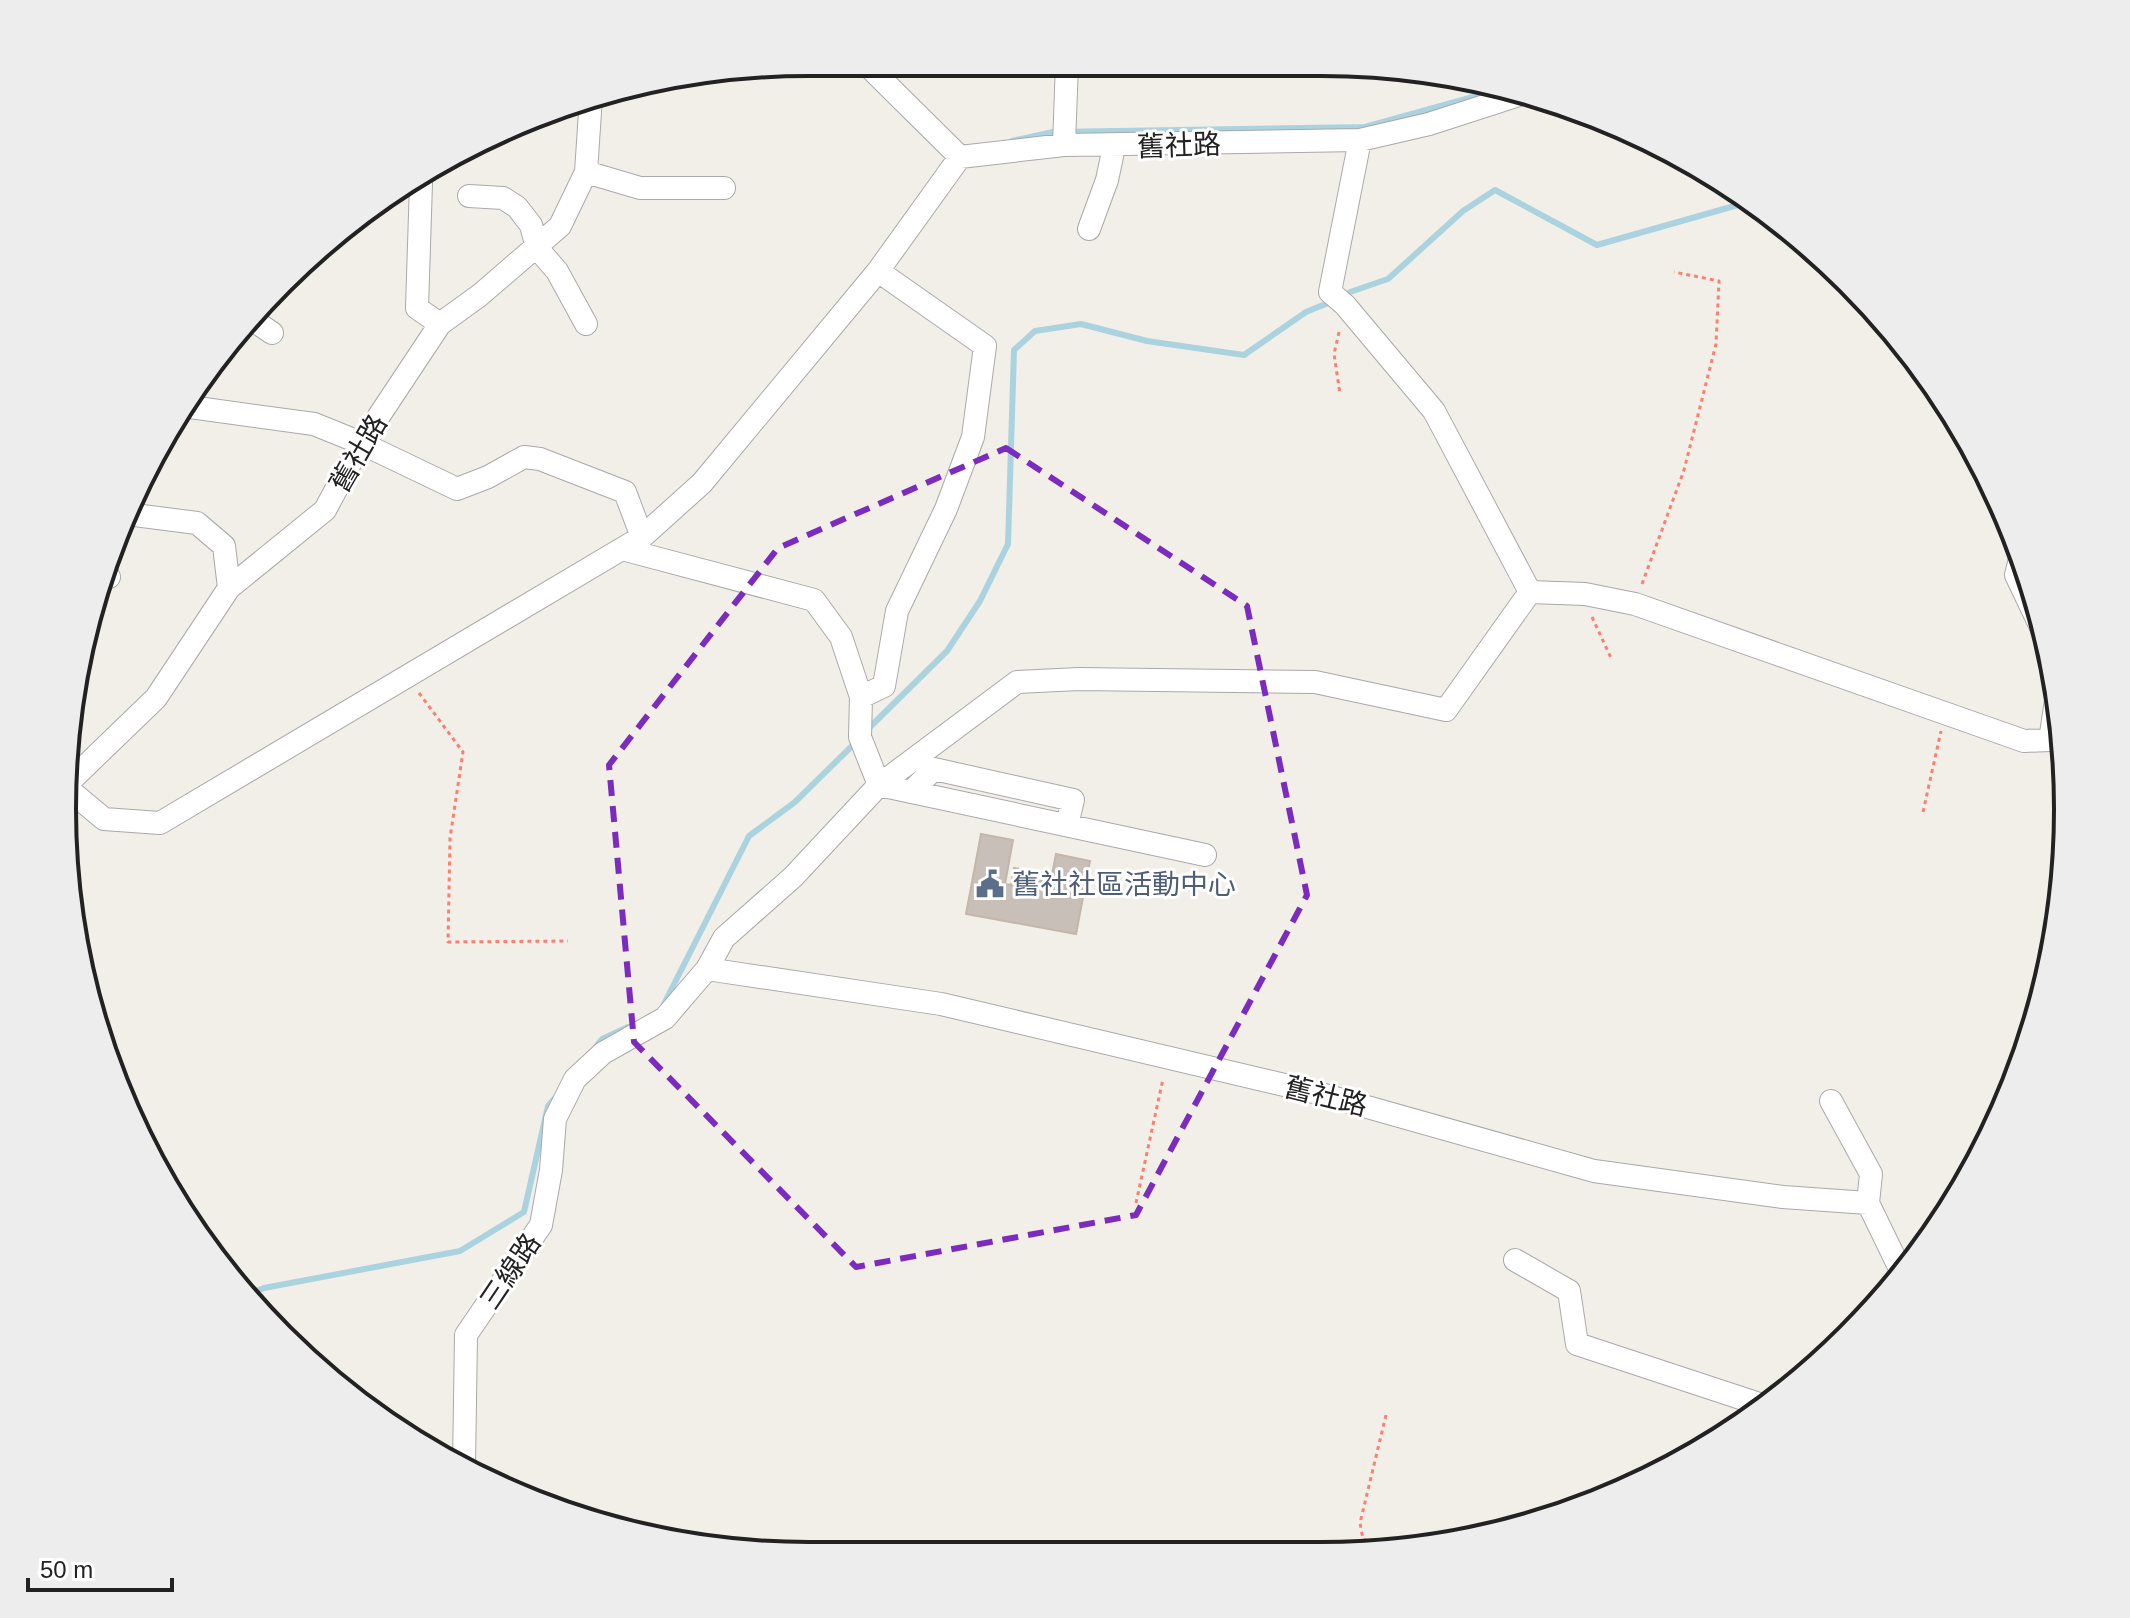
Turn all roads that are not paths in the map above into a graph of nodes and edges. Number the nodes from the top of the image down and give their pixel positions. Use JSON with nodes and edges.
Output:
{"nodes":[{"id":1,"x":878,"y":76,"type":"edge"},
{"id":2,"x":1067,"y":76,"type":"edge"},
{"id":3,"x":1505,"y":100,"type":"edge"},
{"id":4,"x":590,"y":110,"type":"edge"},
{"id":5,"x":1360,"y":140,"type":"junction"},
{"id":6,"x":1064,"y":145,"type":"junction"},
{"id":7,"x":1114,"y":147,"type":"junction"},
{"id":8,"x":960,"y":157,"type":"junction"},
{"id":9,"x":586,"y":172,"type":"junction"},
{"id":10,"x":421,"y":188,"type":"edge"},
{"id":11,"x":724,"y":188,"type":"dead end"},
{"id":12,"x":469,"y":196,"type":"dead end"},
{"id":13,"x":1089,"y":229,"type":"dead end"},
{"id":14,"x":537,"y":248,"type":"junction"},
{"id":15,"x":878,"y":271,"type":"junction"},
{"id":16,"x":259,"y":324,"type":"edge"},
{"id":17,"x":440,"y":324,"type":"junction"},
{"id":18,"x":586,"y":324,"type":"dead end"},
{"id":19,"x":272,"y":333,"type":"dead end"},
{"id":20,"x":196,"y":408,"type":"edge"},
{"id":21,"x":361,"y":443,"type":"junction"},
{"id":22,"x":138,"y":515,"type":"edge"},
{"id":23,"x":642,"y":537,"type":"junction"},
{"id":24,"x":622,"y":549,"type":"junction"},
{"id":25,"x":229,"y":588,"type":"junction"},
{"id":26,"x":1530,"y":592,"type":"junction"},
{"id":27,"x":861,"y":697,"type":"junction"},
{"id":28,"x":2050,"y":739,"type":"edge"},
{"id":29,"x":77,"y":774,"type":"edge"},
{"id":30,"x":879,"y":785,"type":"junction"},
{"id":31,"x":77,"y":796,"type":"edge"},
{"id":32,"x":1205,"y":855,"type":"dead end"},
{"id":33,"x":707,"y":969,"type":"junction"},
{"id":34,"x":1831,"y":1101,"type":"dead end"},
{"id":35,"x":1868,"y":1203,"type":"junction"},
{"id":36,"x":1515,"y":1260,"type":"dead end"},
{"id":37,"x":1897,"y":1262,"type":"edge"},
{"id":38,"x":1752,"y":1402,"type":"edge"},
{"id":39,"x":464,"y":1455,"type":"edge"}],
"edges":[{"from":1,"to":8,"type":"street"},
{"from":2,"to":6,"type":"street"},
{"from":3,"to":5,"type":"street","name":"舊社路"},
{"from":4,"to":9,"type":"street","name":"舊社路"},
{"from":5,"to":7,"type":"street","name":"舊社路"},
{"from":5,"to":26,"type":"street"},
{"from":6,"to":7,"type":"street","name":"舊社路"},
{"from":6,"to":8,"type":"street","name":"舊社路"},
{"from":7,"to":13,"type":"street"},
{"from":8,"to":15,"type":"street"},
{"from":9,"to":11,"type":"street"},
{"from":9,"to":14,"type":"street","name":"舊社路"},
{"from":10,"to":17,"type":"street"},
{"from":12,"to":14,"type":"street"},
{"from":14,"to":17,"type":"street","name":"舊社路"},
{"from":14,"to":18,"type":"street"},
{"from":15,"to":23,"type":"street"},
{"from":15,"to":27,"type":"street"},
{"from":16,"to":19,"type":"street"},
{"from":17,"to":21,"type":"street","name":"舊社路"},
{"from":20,"to":21,"type":"street"},
{"from":21,"to":23,"type":"street"},
{"from":21,"to":25,"type":"street","name":"舊社路"},
{"from":22,"to":25,"type":"street"},
{"from":23,"to":24,"type":"street"},
{"from":24,"to":27,"type":"street"},
{"from":24,"to":31,"type":"street"},
{"from":25,"to":29,"type":"street","name":"舊社路"},
{"from":26,"to":28,"type":"street"},
{"from":26,"to":30,"type":"street"},
{"from":27,"to":30,"type":"street"},
{"from":30,"to":32,"type":"street"},
{"from":30,"to":33,"type":"street"},
{"from":33,"to":35,"type":"street","name":"舊社路"},
{"from":33,"to":39,"type":"street","name":"三線路"},
{"from":34,"to":35,"type":"street"},
{"from":35,"to":37,"type":"street"},
{"from":36,"to":38,"type":"street"}]}
